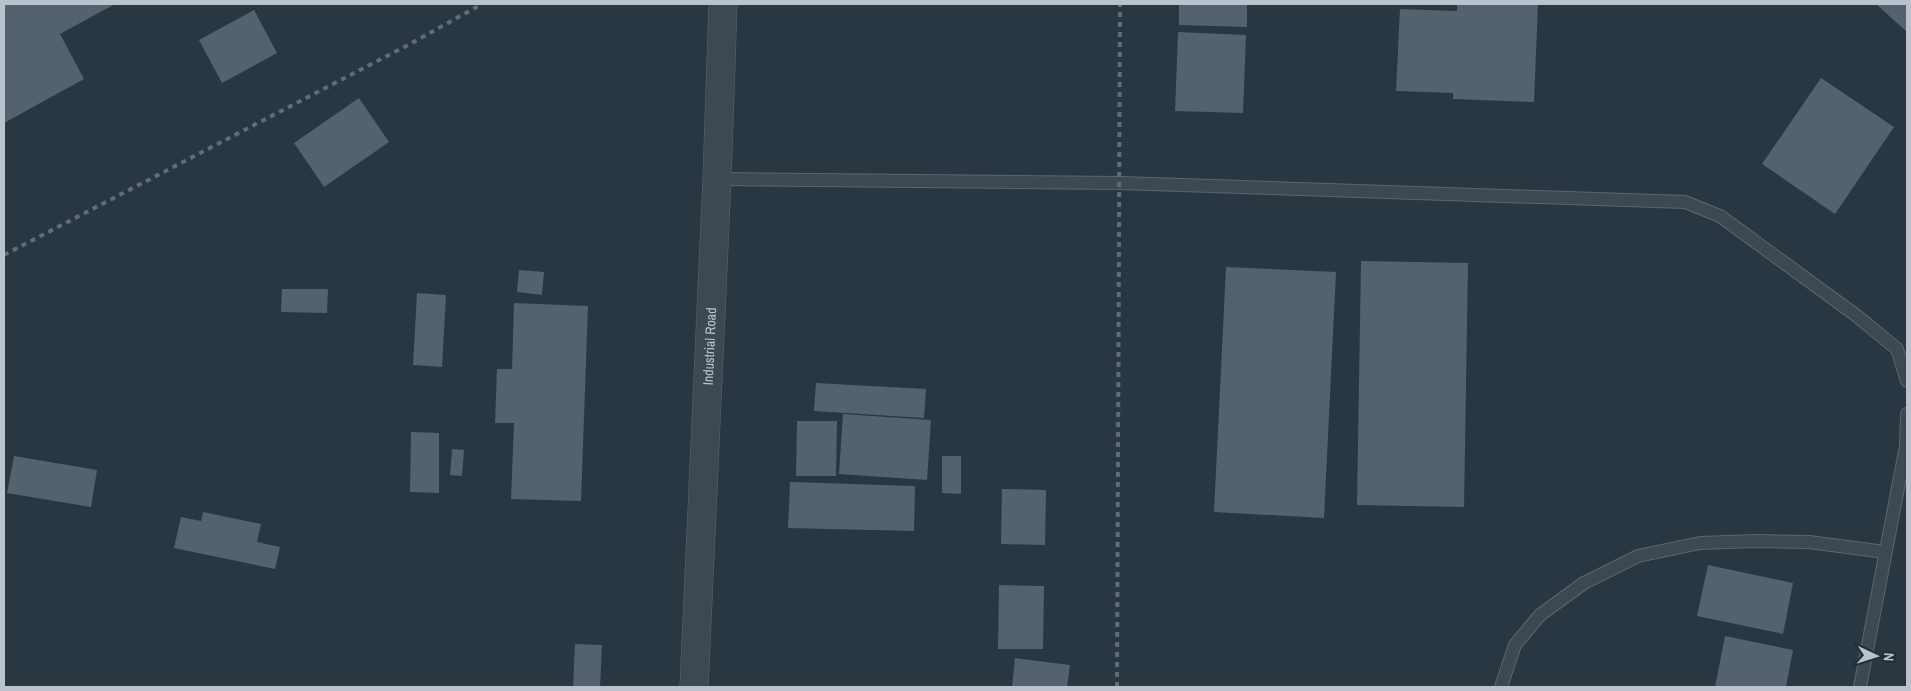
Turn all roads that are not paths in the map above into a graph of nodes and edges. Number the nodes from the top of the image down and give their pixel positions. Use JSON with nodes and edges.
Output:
{"nodes":[{"id":1,"x":722,"y":4,"type":"edge"},
{"id":2,"x":717,"y":179,"type":"junction"},
{"id":3,"x":1907,"y":381,"type":"edge"},
{"id":4,"x":1907,"y":414,"type":"edge"},
{"id":5,"x":1885,"y":552,"type":"junction"},
{"id":6,"x":694,"y":687,"type":"edge"},
{"id":7,"x":1501,"y":687,"type":"edge"},
{"id":8,"x":1860,"y":687,"type":"edge"}],
"edges":[{"from":1,"to":2,"type":"street","name":"Industrial Road"},
{"from":2,"to":3,"type":"lane"},
{"from":2,"to":6,"type":"street","name":"Industrial Road"},
{"from":4,"to":5,"type":"lane"},
{"from":5,"to":7,"type":"lane"},
{"from":5,"to":8,"type":"lane"}]}
